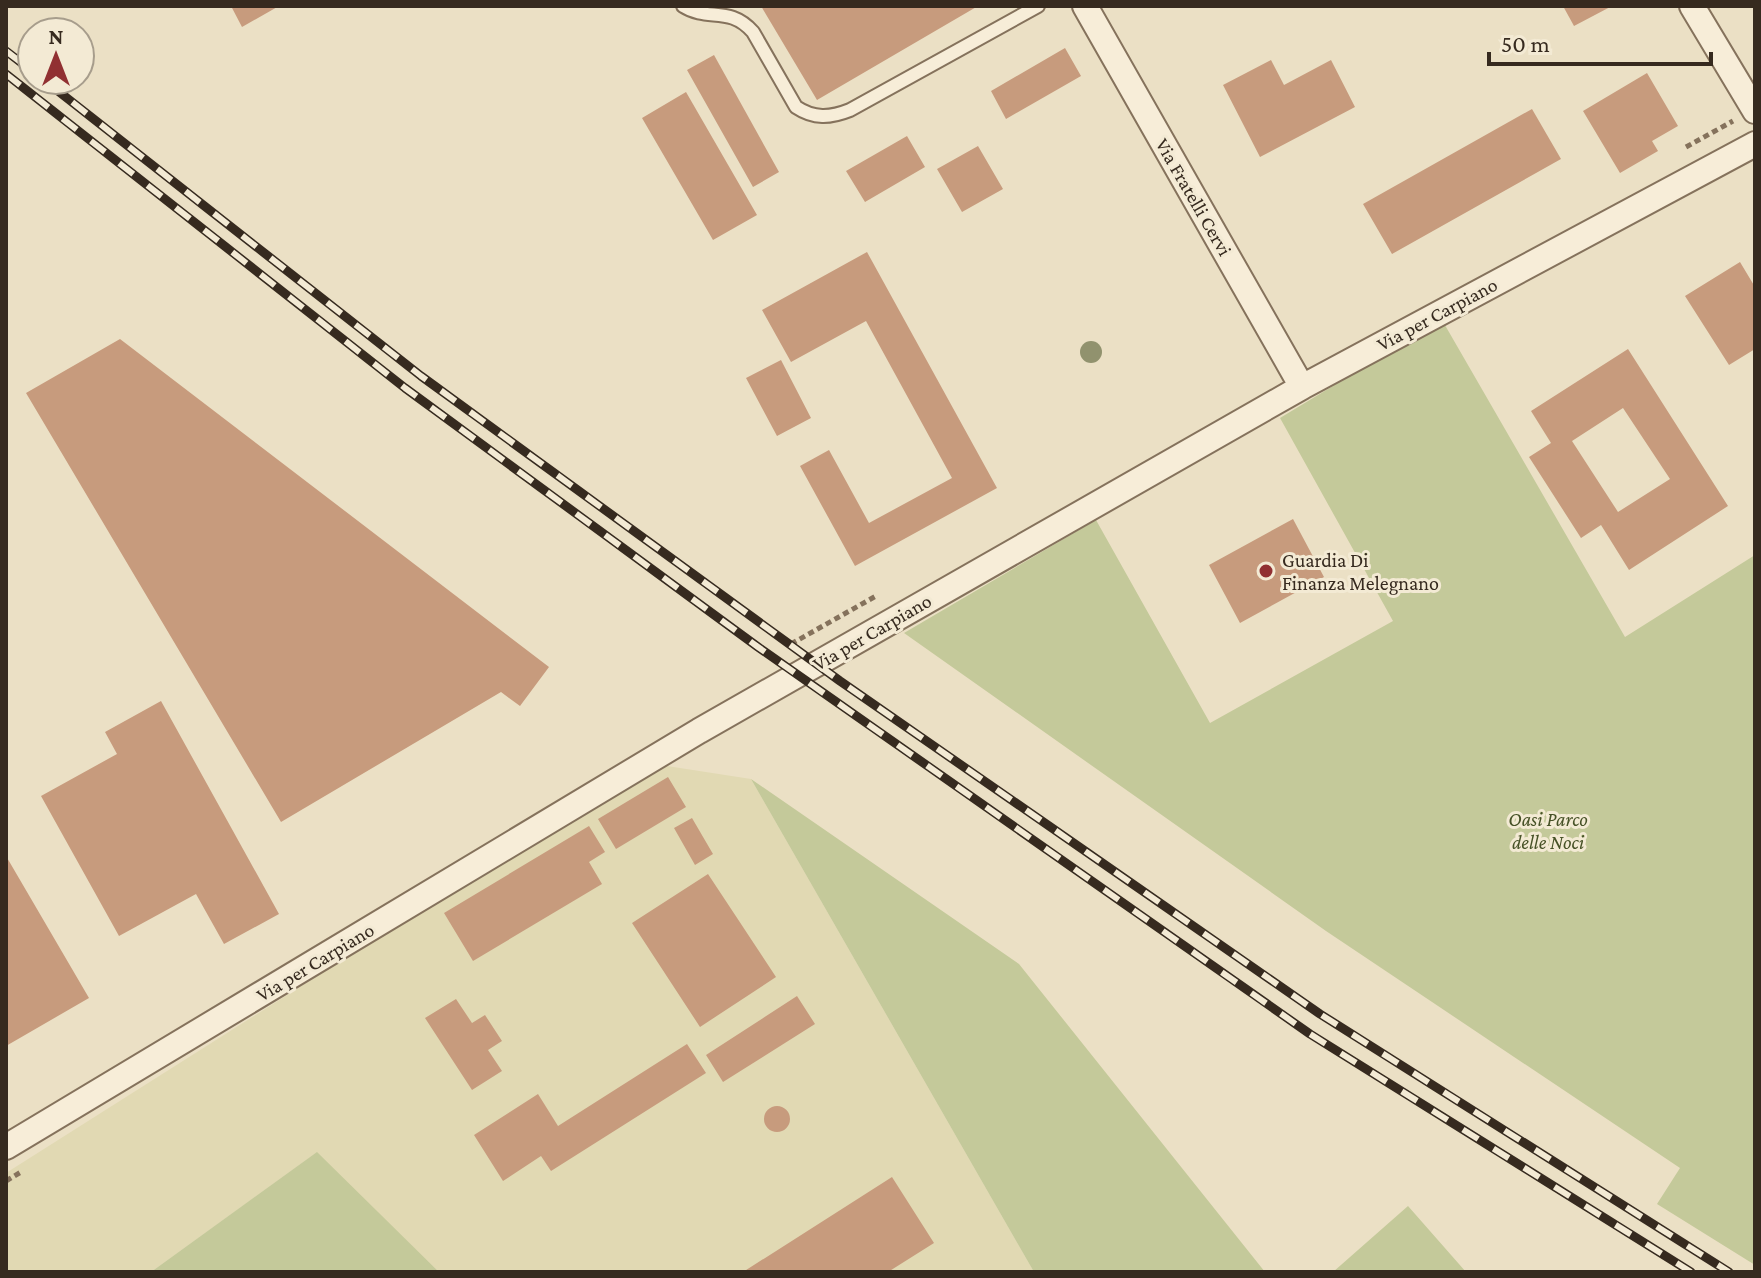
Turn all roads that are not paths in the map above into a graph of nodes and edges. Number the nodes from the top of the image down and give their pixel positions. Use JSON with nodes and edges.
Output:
{"nodes":[{"id":1,"x":683,"y":6,"type":"edge"},
{"id":2,"x":1038,"y":6,"type":"edge"},
{"id":3,"x":1085,"y":6,"type":"edge"},
{"id":4,"x":1692,"y":6,"type":"edge"},
{"id":5,"x":1755,"y":111,"type":"edge"},
{"id":6,"x":1755,"y":144,"type":"edge"},
{"id":7,"x":1302,"y":387,"type":"junction"},
{"id":8,"x":6,"y":1147,"type":"edge"}],
"edges":[{"from":1,"to":2,"type":"lane"},
{"from":3,"to":7,"type":"street","name":"Via Fratelli Cervi"},
{"from":4,"to":5,"type":"street"},
{"from":6,"to":7,"type":"street","name":"Via per Carpiano"},
{"from":7,"to":8,"type":"street","name":"Via per Carpiano"}]}
